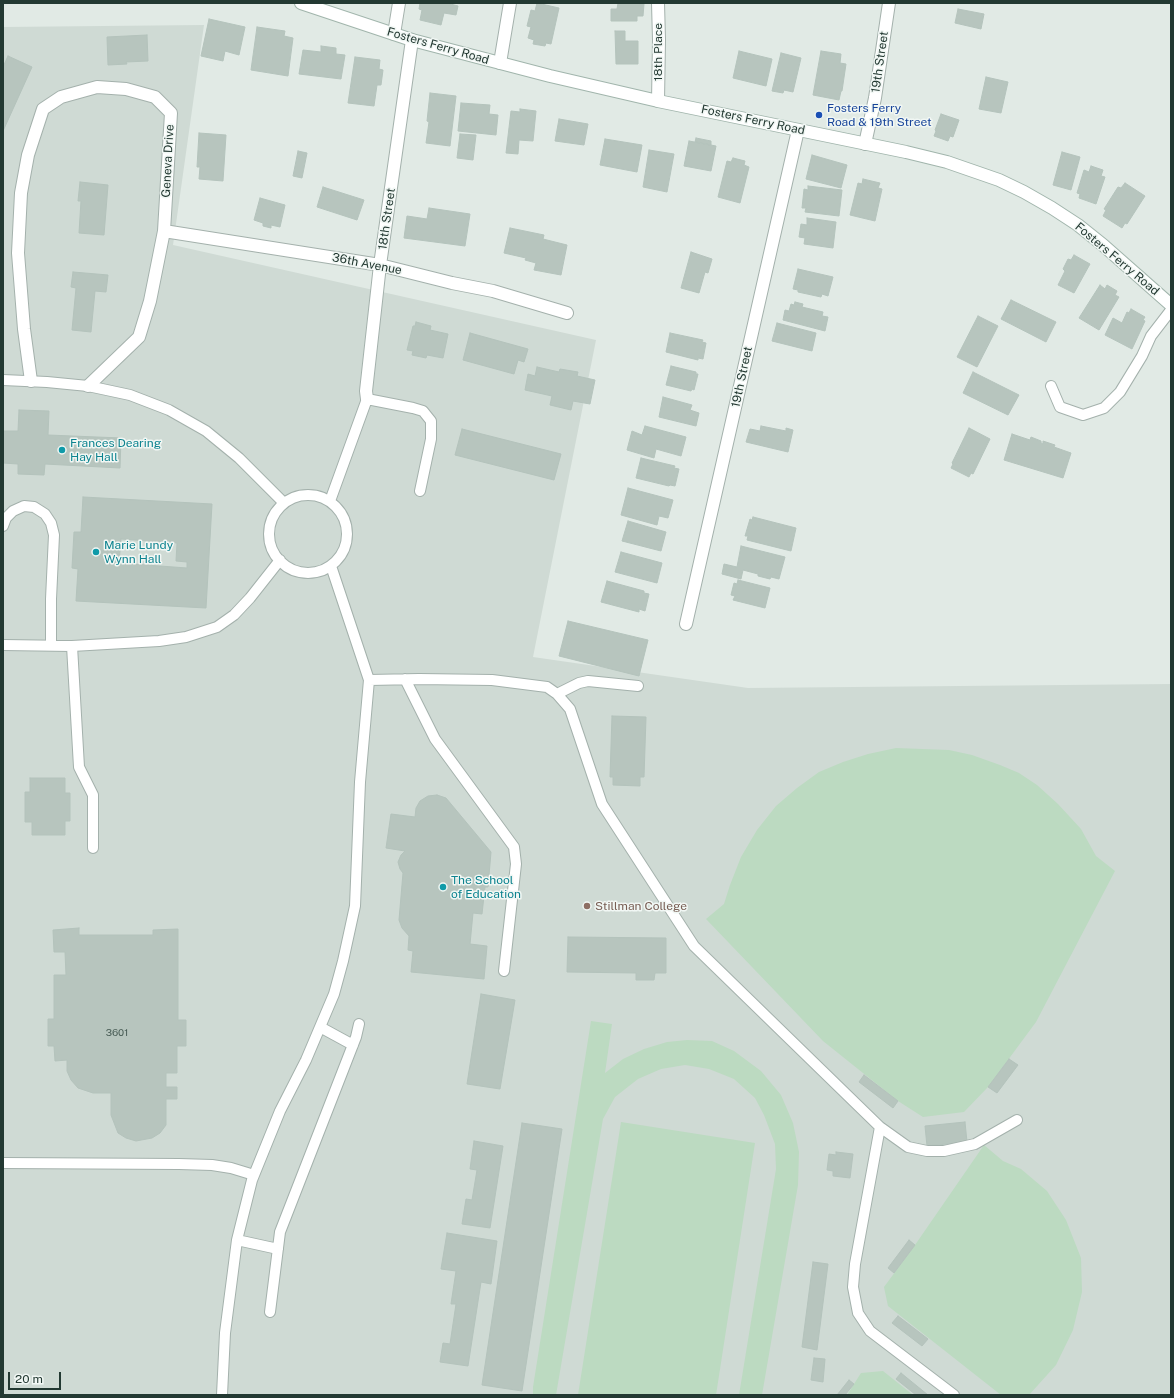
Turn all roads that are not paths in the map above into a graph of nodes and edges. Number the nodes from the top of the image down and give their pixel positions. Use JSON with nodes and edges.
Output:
{"nodes":[{"id":1,"x":301,"y":3,"type":"edge"},
{"id":2,"x":399,"y":3,"type":"edge"},
{"id":3,"x":510,"y":3,"type":"edge"},
{"id":4,"x":658,"y":3,"type":"edge"},
{"id":5,"x":889,"y":3,"type":"edge"},
{"id":6,"x":394,"y":34,"type":"junction"},
{"id":7,"x":412,"y":40,"type":"junction"},
{"id":8,"x":500,"y":63,"type":"junction"},
{"id":9,"x":658,"y":101,"type":"junction"},
{"id":10,"x":798,"y":130,"type":"junction"},
{"id":11,"x":866,"y":144,"type":"junction"},
{"id":12,"x":164,"y":231,"type":"junction"},
{"id":13,"x":380,"y":265,"type":"junction"},
{"id":14,"x":1171,"y":306,"type":"edge"},
{"id":15,"x":1171,"y":310,"type":"edge"},
{"id":16,"x":567,"y":313,"type":"dead end"},
{"id":17,"x":3,"y":380,"type":"edge"},
{"id":18,"x":31,"y":381,"type":"junction"},
{"id":19,"x":88,"y":386,"type":"junction"},
{"id":20,"x":1051,"y":386,"type":"dead end"},
{"id":21,"x":366,"y":400,"type":"junction"},
{"id":22,"x":420,"y":491,"type":"dead end"},
{"id":23,"x":330,"y":501,"type":"junction"},
{"id":24,"x":284,"y":503,"type":"junction"},
{"id":25,"x":3,"y":526,"type":"edge"},
{"id":26,"x":280,"y":560,"type":"junction"},
{"id":27,"x":331,"y":566,"type":"junction"},
{"id":28,"x":686,"y":624,"type":"dead end"},
{"id":29,"x":3,"y":645,"type":"edge"},
{"id":30,"x":52,"y":645,"type":"junction"},
{"id":31,"x":72,"y":646,"type":"junction"},
{"id":32,"x":405,"y":679,"type":"junction"},
{"id":33,"x":369,"y":680,"type":"junction"},
{"id":34,"x":638,"y":686,"type":"dead end"},
{"id":35,"x":557,"y":694,"type":"junction"},
{"id":36,"x":93,"y":848,"type":"dead end"},
{"id":37,"x":504,"y":971,"type":"dead end"},
{"id":38,"x":359,"y":1024,"type":"dead end"},
{"id":39,"x":320,"y":1027,"type":"junction"},
{"id":40,"x":353,"y":1045,"type":"junction"},
{"id":41,"x":1017,"y":1120,"type":"dead end"},
{"id":42,"x":880,"y":1127,"type":"junction"},
{"id":43,"x":3,"y":1163,"type":"edge"},
{"id":44,"x":254,"y":1175,"type":"junction"},
{"id":45,"x":237,"y":1240,"type":"junction"},
{"id":46,"x":278,"y":1250,"type":"junction"},
{"id":47,"x":270,"y":1312,"type":"dead end"},
{"id":48,"x":222,"y":1395,"type":"edge"},
{"id":49,"x":954,"y":1395,"type":"edge"}],
"edges":[{"from":1,"to":6,"type":"street","name":"Fosters Ferry Road"},
{"from":2,"to":6,"type":"street"},
{"from":3,"to":8,"type":"street"},
{"from":4,"to":9,"type":"street","name":"18th Place"},
{"from":5,"to":11,"type":"street","name":"19th Street"},
{"from":6,"to":7,"type":"street","name":"Fosters Ferry Road"},
{"from":7,"to":8,"type":"street","name":"Fosters Ferry Road"},
{"from":7,"to":13,"type":"street","name":"18th Street"},
{"from":8,"to":9,"type":"street","name":"Fosters Ferry Road"},
{"from":9,"to":10,"type":"street","name":"Fosters Ferry Road"},
{"from":10,"to":11,"type":"street","name":"Fosters Ferry Road"},
{"from":10,"to":28,"type":"street","name":"19th Street"},
{"from":11,"to":14,"type":"street","name":"Fosters Ferry Road"},
{"from":12,"to":13,"type":"street","name":"36th Avenue"},
{"from":12,"to":18,"type":"street","name":"Geneva Drive"},
{"from":12,"to":19,"type":"street","name":"Geneva Drive"},
{"from":13,"to":16,"type":"street","name":"36th Avenue"},
{"from":13,"to":21,"type":"street","name":"18th Street"},
{"from":15,"to":20,"type":"lane"},
{"from":17,"to":18,"type":"lane"},
{"from":18,"to":19,"type":"lane"},
{"from":19,"to":24,"type":"lane"},
{"from":21,"to":22,"type":"lane"},
{"from":21,"to":23,"type":"lane"},
{"from":23,"to":24,"type":"lane"},
{"from":23,"to":27,"type":"lane"},
{"from":24,"to":26,"type":"lane"},
{"from":25,"to":30,"type":"lane"},
{"from":26,"to":27,"type":"lane"},
{"from":26,"to":31,"type":"lane"},
{"from":27,"to":33,"type":"lane"},
{"from":29,"to":30,"type":"lane"},
{"from":30,"to":31,"type":"lane"},
{"from":31,"to":36,"type":"lane"},
{"from":32,"to":33,"type":"lane"},
{"from":32,"to":35,"type":"lane"},
{"from":32,"to":37,"type":"lane"},
{"from":33,"to":39,"type":"lane"},
{"from":34,"to":35,"type":"lane"},
{"from":35,"to":42,"type":"lane"},
{"from":38,"to":40,"type":"lane"},
{"from":39,"to":40,"type":"lane"},
{"from":39,"to":44,"type":"lane"},
{"from":40,"to":46,"type":"lane"},
{"from":41,"to":42,"type":"lane"},
{"from":42,"to":49,"type":"lane"},
{"from":43,"to":44,"type":"lane"},
{"from":44,"to":45,"type":"lane"},
{"from":45,"to":46,"type":"lane"},
{"from":45,"to":48,"type":"lane"},
{"from":46,"to":47,"type":"lane"}]}
